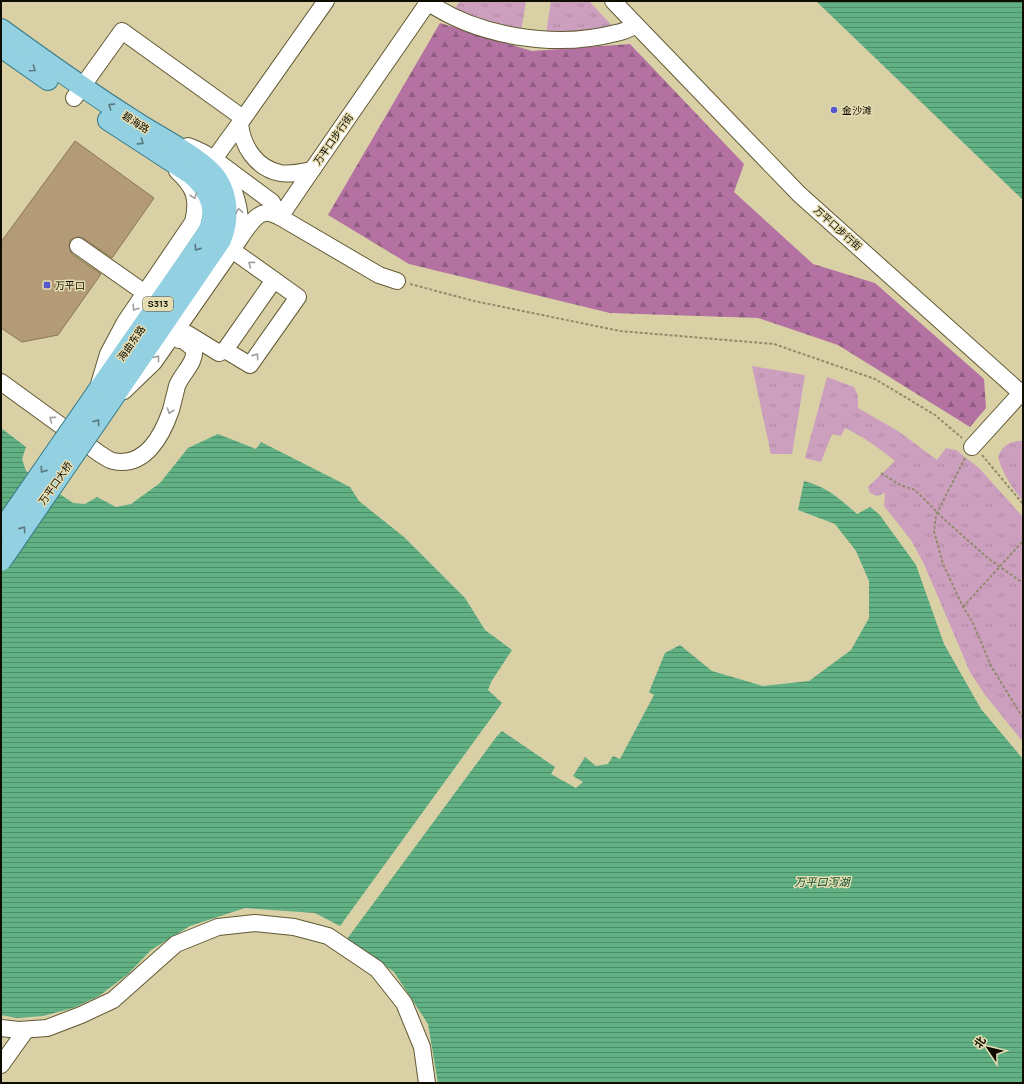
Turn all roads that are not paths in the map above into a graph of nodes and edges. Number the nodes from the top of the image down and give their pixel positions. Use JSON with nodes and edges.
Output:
{"nodes":[{"id":1,"x":326,"y":1,"type":"edge"},
{"id":2,"x":613,"y":1,"type":"edge"},
{"id":3,"x":428,"y":2,"type":"edge"},
{"id":4,"x":636,"y":26,"type":"junction"},
{"id":5,"x":1,"y":29,"type":"edge"},
{"id":6,"x":1,"y":47,"type":"edge"},
{"id":7,"x":78,"y":93,"type":"junction"},
{"id":8,"x":242,"y":120,"type":"junction"},
{"id":9,"x":155,"y":134,"type":"junction"},
{"id":10,"x":161,"y":156,"type":"junction"},
{"id":11,"x":214,"y":159,"type":"junction"},
{"id":12,"x":314,"y":166,"type":"junction"},
{"id":13,"x":213,"y":213,"type":"joint"},
{"id":14,"x":280,"y":217,"type":"junction"},
{"id":15,"x":226,"y":245,"type":"junction"},
{"id":16,"x":78,"y":246,"type":"dead end"},
{"id":17,"x":274,"y":280,"type":"junction"},
{"id":18,"x":397,"y":281,"type":"road end"},
{"id":19,"x":145,"y":293,"type":"junction"},
{"id":20,"x":174,"y":334,"type":"junction"},
{"id":21,"x":225,"y":350,"type":"junction"},
{"id":22,"x":1,"y":382,"type":"edge"},
{"id":23,"x":103,"y":398,"type":"junction"},
{"id":24,"x":968,"y":452,"type":"road end"},
{"id":25,"x":1,"y":531,"type":"edge"},
{"id":26,"x":1,"y":561,"type":"edge"},
{"id":27,"x":1,"y":1028,"type":"edge"},
{"id":28,"x":26,"y":1030,"type":"junction"},
{"id":29,"x":1,"y":1065,"type":"edge"},
{"id":30,"x":427,"y":1083,"type":"edge"}],
"edges":[{"from":1,"to":8,"type":"street"},
{"from":2,"to":4,"type":"street","name":"万平口步行街"},
{"from":3,"to":4,"type":"street"},
{"from":3,"to":12,"type":"street","name":"万平口步行街"},
{"from":4,"to":24,"type":"street","name":"万平口步行街"},
{"from":5,"to":7,"type":"main road","name":"碧海路"},
{"from":6,"to":7,"type":"main road","name":"碧海路","one_way":true},
{"from":7,"to":8,"type":"street"},
{"from":9,"to":7,"type":"main road","name":"碧海路","one_way":true},
{"from":7,"to":10,"type":"main road","name":"碧海路","one_way":true},
{"from":8,"to":11,"type":"street"},
{"from":8,"to":12,"type":"street","name":"万平口步行街"},
{"from":9,"to":11,"type":"street"},
{"from":9,"to":15,"type":"main road","name":"碧海路"},
{"from":10,"to":13,"type":"main road","name":"碧海路"},
{"from":10,"to":19,"type":"street","one_way":true},
{"from":11,"to":14,"type":"street"},
{"from":15,"to":11,"type":"street","one_way":true},
{"from":12,"to":14,"type":"street"},
{"from":13,"to":23,"type":"main road","name":"海曲东路","number":"S313","one_way":true},
{"from":14,"to":15,"type":"street"},
{"from":14,"to":18,"type":"street"},
{"from":17,"to":15,"type":"street","one_way":true},
{"from":15,"to":20,"type":"street"},
{"from":15,"to":23,"type":"main road","name":"海曲东路","number":"S313"},
{"from":16,"to":19,"type":"street"},
{"from":17,"to":21,"type":"street"},
{"from":21,"to":17,"type":"street","one_way":true},
{"from":19,"to":23,"type":"street","one_way":true},
{"from":20,"to":21,"type":"street"},
{"from":20,"to":22,"type":"street","one_way":true},
{"from":23,"to":20,"type":"street","one_way":true},
{"from":23,"to":25,"type":"main road","name":"万平口大桥","number":"S313","one_way":true,"bridge":true},
{"from":26,"to":23,"type":"main road","name":"万平口大桥","number":"S313","one_way":true,"bridge":true},
{"from":27,"to":28,"type":"street"},
{"from":28,"to":29,"type":"street"},
{"from":28,"to":30,"type":"street"}]}
